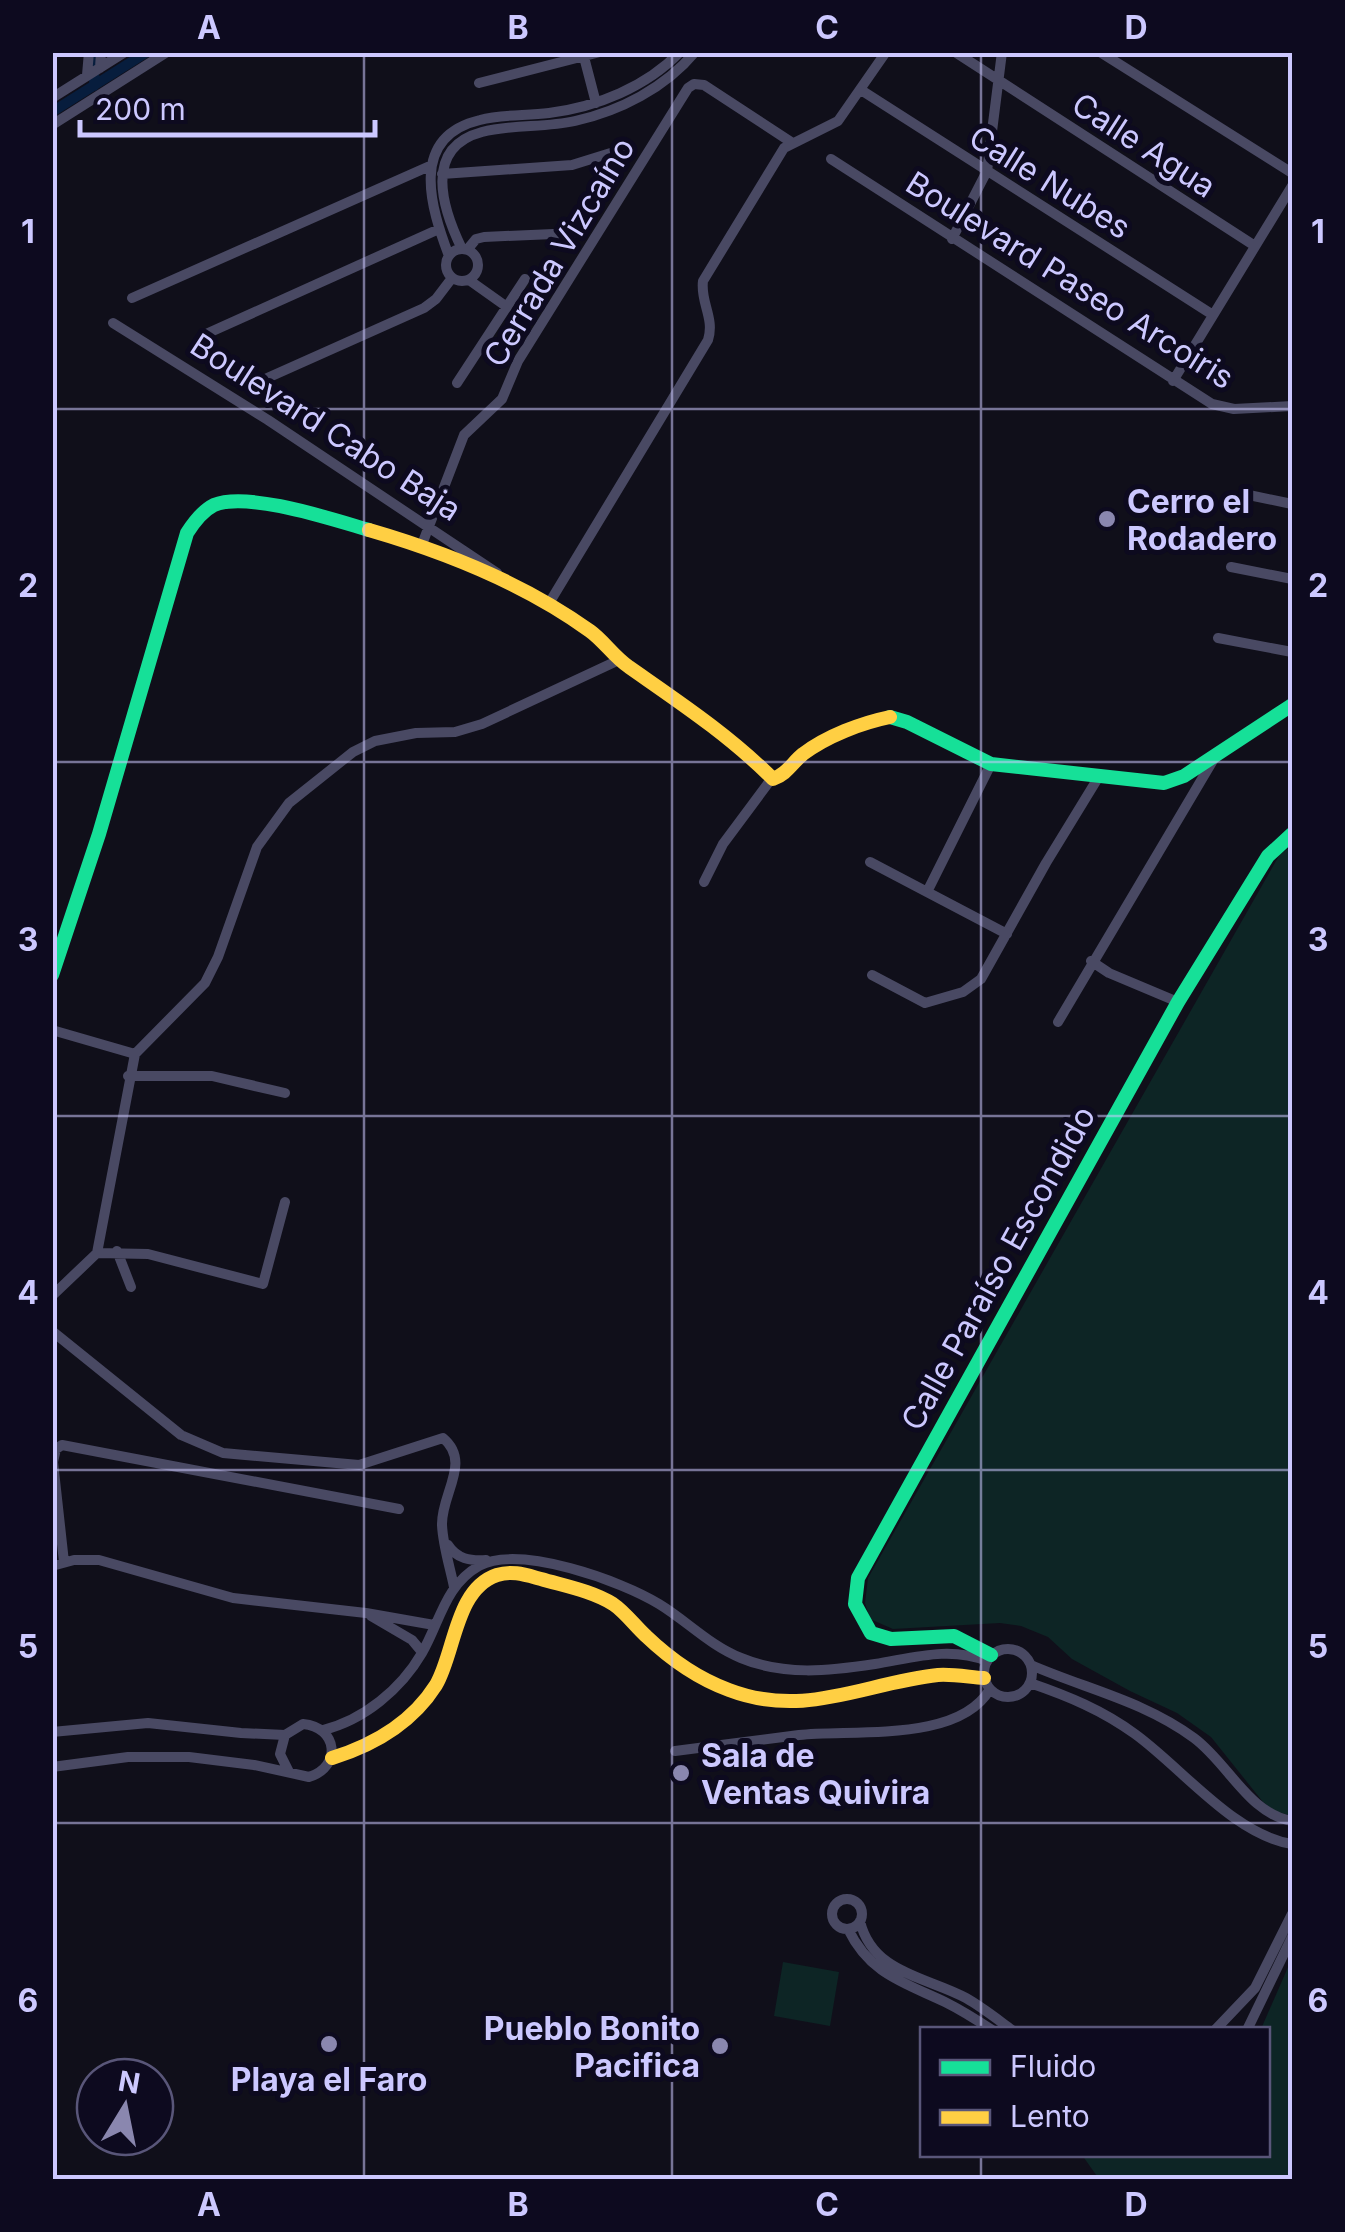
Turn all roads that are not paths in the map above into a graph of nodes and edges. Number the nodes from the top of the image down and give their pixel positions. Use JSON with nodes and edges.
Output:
{"nodes":[{"id":1,"x":89,"y":52,"type":"edge"},
{"id":2,"x":100,"y":52,"type":"edge"},
{"id":3,"x":125,"y":52,"type":"edge"},
{"id":4,"x":167,"y":52,"type":"edge"},
{"id":5,"x":340,"y":52,"type":"edge"},
{"id":6,"x":351,"y":52,"type":"edge"},
{"id":7,"x":600,"y":52,"type":"edge"},
{"id":8,"x":680,"y":52,"type":"edge"},
{"id":9,"x":694,"y":52,"type":"edge"},
{"id":10,"x":886,"y":52,"type":"edge"},
{"id":11,"x":955,"y":52,"type":"edge"},
{"id":12,"x":1002,"y":52,"type":"edge"},
{"id":13,"x":1100,"y":52,"type":"edge"},
{"id":14,"x":584,"y":57,"type":"junction"},
{"id":15,"x":94,"y":72,"type":"junction"},
{"id":16,"x":997,"y":80,"type":"junction"},
{"id":17,"x":479,"y":83,"type":"dead end"},
{"id":18,"x":861,"y":90,"type":"junction"},
{"id":19,"x":52,"y":98,"type":"edge"},
{"id":20,"x":596,"y":103,"type":"junction"},
{"id":21,"x":553,"y":119,"type":"junction"},
{"id":22,"x":52,"y":125,"type":"edge"},
{"id":23,"x":791,"y":142,"type":"junction"},
{"id":24,"x":630,"y":147,"type":"dead end"},
{"id":25,"x":831,"y":160,"type":"dead end"},
{"id":26,"x":432,"y":165,"type":"junction"},
{"id":27,"x":987,"y":171,"type":"junction"},
{"id":28,"x":1292,"y":173,"type":"edge"},
{"id":29,"x":442,"y":174,"type":"junction"},
{"id":30,"x":1292,"y":186,"type":"edge"},
{"id":31,"x":439,"y":229,"type":"junction"},
{"id":32,"x":576,"y":233,"type":"dead end"},
{"id":33,"x":952,"y":238,"type":"junction"},
{"id":34,"x":1256,"y":246,"type":"junction"},
{"id":35,"x":464,"y":250,"type":"junction"},
{"id":36,"x":449,"y":256,"type":"junction"},
{"id":37,"x":452,"y":278,"type":"junction"},
{"id":38,"x":525,"y":279,"type":"dead end"},
{"id":39,"x":468,"y":280,"type":"junction"},
{"id":40,"x":132,"y":298,"type":"dead end"},
{"id":41,"x":506,"y":307,"type":"junction"},
{"id":42,"x":1213,"y":315,"type":"junction"},
{"id":43,"x":113,"y":324,"type":"dead end"},
{"id":44,"x":206,"y":334,"type":"dead end"},
{"id":45,"x":1173,"y":381,"type":"junction"},
{"id":46,"x":256,"y":384,"type":"dead end"},
{"id":47,"x":457,"y":384,"type":"dead end"},
{"id":48,"x":1292,"y":406,"type":"edge"},
{"id":49,"x":1244,"y":494,"type":"dead end"},
{"id":50,"x":1292,"y":504,"type":"edge"},
{"id":51,"x":428,"y":525,"type":"junction"},
{"id":52,"x":421,"y":546,"type":"junction"},
{"id":53,"x":1230,"y":567,"type":"dead end"},
{"id":54,"x":1292,"y":579,"type":"edge"},
{"id":55,"x":506,"y":580,"type":"junction"},
{"id":56,"x":548,"y":605,"type":"junction"},
{"id":57,"x":1218,"y":638,"type":"dead end"},
{"id":58,"x":1292,"y":652,"type":"edge"},
{"id":59,"x":619,"y":660,"type":"junction"},
{"id":60,"x":1292,"y":705,"type":"edge"},
{"id":61,"x":1216,"y":756,"type":"junction"},
{"id":62,"x":991,"y":764,"type":"junction"},
{"id":63,"x":772,"y":778,"type":"junction"},
{"id":64,"x":1098,"y":778,"type":"junction"},
{"id":65,"x":1292,"y":834,"type":"edge"},
{"id":66,"x":870,"y":862,"type":"dead end"},
{"id":67,"x":704,"y":882,"type":"dead end"},
{"id":68,"x":927,"y":892,"type":"junction"},
{"id":69,"x":1007,"y":934,"type":"junction"},
{"id":70,"x":1091,"y":961,"type":"junction"},
{"id":71,"x":52,"y":975,"type":"edge"},
{"id":72,"x":872,"y":976,"type":"dead end"},
{"id":73,"x":1178,"y":1002,"type":"junction"},
{"id":74,"x":1058,"y":1022,"type":"dead end"},
{"id":75,"x":52,"y":1030,"type":"edge"},
{"id":76,"x":135,"y":1054,"type":"junction"},
{"id":77,"x":128,"y":1076,"type":"junction"},
{"id":78,"x":286,"y":1094,"type":"dead end"},
{"id":79,"x":285,"y":1202,"type":"dead end"},
{"id":80,"x":117,"y":1251,"type":"junction"},
{"id":81,"x":97,"y":1253,"type":"junction"},
{"id":82,"x":131,"y":1287,"type":"dead end"},
{"id":83,"x":52,"y":1296,"type":"edge"},
{"id":84,"x":52,"y":1331,"type":"edge"},
{"id":85,"x":400,"y":1509,"type":"dead end"},
{"id":86,"x":443,"y":1536,"type":"junction"},
{"id":87,"x":494,"y":1560,"type":"junction"},
{"id":88,"x":58,"y":1564,"type":"edge"},
{"id":89,"x":454,"y":1587,"type":"junction"},
{"id":90,"x":366,"y":1613,"type":"junction"},
{"id":91,"x":434,"y":1625,"type":"junction"},
{"id":92,"x":422,"y":1652,"type":"junction"},
{"id":93,"x":989,"y":1658,"type":"junction"},
{"id":94,"x":1031,"y":1664,"type":"junction"},
{"id":95,"x":1030,"y":1683,"type":"junction"},
{"id":96,"x":987,"y":1684,"type":"junction"},
{"id":97,"x":323,"y":1730,"type":"junction"},
{"id":98,"x":52,"y":1732,"type":"edge"},
{"id":99,"x":284,"y":1734,"type":"junction"},
{"id":100,"x":675,"y":1751,"type":"dead end"},
{"id":101,"x":332,"y":1758,"type":"junction"},
{"id":102,"x":52,"y":1767,"type":"edge"},
{"id":103,"x":290,"y":1772,"type":"junction"},
{"id":104,"x":1292,"y":1821,"type":"edge"},
{"id":105,"x":1292,"y":1844,"type":"edge"},
{"id":106,"x":1292,"y":1914,"type":"edge"},
{"id":107,"x":860,"y":1921,"type":"junction"},
{"id":108,"x":848,"y":1929,"type":"junction"},
{"id":109,"x":1292,"y":1937,"type":"edge"},
{"id":110,"x":987,"y":2027,"type":"edge"},
{"id":111,"x":1008,"y":2027,"type":"edge"},
{"id":112,"x":1218,"y":2027,"type":"edge"},
{"id":113,"x":1248,"y":2027,"type":"edge"}],
"edges":[{"from":1,"to":15,"type":"street"},
{"from":2,"to":15,"type":"street"},
{"from":3,"to":15,"type":"street"},
{"from":4,"to":22,"type":"street"},
{"from":5,"to":6,"type":"street"},
{"from":7,"to":14,"type":"street"},
{"from":8,"to":20,"type":"street"},
{"from":9,"to":21,"type":"street"},
{"from":10,"to":18,"type":"street"},
{"from":11,"to":16,"type":"street","name":"Calle Agua"},
{"from":12,"to":16,"type":"street"},
{"from":13,"to":28,"type":"street"},
{"from":14,"to":17,"type":"street"},
{"from":14,"to":20,"type":"street"},
{"from":15,"to":19,"type":"street"},
{"from":16,"to":27,"type":"street"},
{"from":16,"to":34,"type":"street","name":"Calle Agua"},
{"from":18,"to":23,"type":"street"},
{"from":18,"to":27,"type":"street","name":"Calle Nubes"},
{"from":20,"to":21,"type":"street"},
{"from":21,"to":26,"type":"street"},
{"from":21,"to":29,"type":"street"},
{"from":23,"to":51,"type":"street","name":"Cerrada Vizcaíno"},
{"from":23,"to":56,"type":"street"},
{"from":24,"to":29,"type":"street"},
{"from":25,"to":33,"type":"street","name":"Boulevard Paseo Arcoiris"},
{"from":26,"to":31,"type":"street"},
{"from":26,"to":40,"type":"street"},
{"from":27,"to":33,"type":"street"},
{"from":27,"to":42,"type":"street","name":"Calle Nubes"},
{"from":29,"to":35,"type":"street"},
{"from":30,"to":34,"type":"street"},
{"from":31,"to":36,"type":"street"},
{"from":31,"to":44,"type":"street"},
{"from":32,"to":35,"type":"street"},
{"from":33,"to":45,"type":"street","name":"Boulevard Paseo Arcoiris"},
{"from":34,"to":42,"type":"street"},
{"from":35,"to":36,"type":"street"},
{"from":35,"to":39,"type":"street"},
{"from":36,"to":37,"type":"street"},
{"from":37,"to":39,"type":"street"},
{"from":37,"to":46,"type":"street"},
{"from":38,"to":41,"type":"street"},
{"from":39,"to":41,"type":"street"},
{"from":41,"to":47,"type":"street"},
{"from":42,"to":45,"type":"street"},
{"from":43,"to":51,"type":"street","name":"Boulevard Cabo Baja"},
{"from":45,"to":48,"type":"street","name":"Boulevard Paseo Arcoiris"},
{"from":49,"to":50,"type":"street"},
{"from":51,"to":52,"type":"street","name":"Cerrada Vizcaíno"},
{"from":51,"to":55,"type":"street","name":"Boulevard Cabo Baja"},
{"from":52,"to":55,"type":"street","name":"Boulevard Cabo Baja"},
{"from":52,"to":71,"type":"street","name":"Boulevard Cabo Baja"},
{"from":53,"to":54,"type":"street"},
{"from":55,"to":56,"type":"street","name":"Boulevard Cabo Baja"},
{"from":56,"to":59,"type":"street","name":"Boulevard Cabo Baja"},
{"from":57,"to":58,"type":"street"},
{"from":59,"to":63,"type":"street","name":"Boulevard Cabo Baja"},
{"from":59,"to":76,"type":"street"},
{"from":60,"to":61,"type":"street"},
{"from":61,"to":64,"type":"street"},
{"from":61,"to":70,"type":"street"},
{"from":62,"to":63,"type":"street"},
{"from":62,"to":64,"type":"street"},
{"from":62,"to":68,"type":"street"},
{"from":63,"to":67,"type":"street"},
{"from":64,"to":69,"type":"street"},
{"from":65,"to":73,"type":"street","name":"Calle Paraíso Escondido"},
{"from":66,"to":68,"type":"street"},
{"from":68,"to":69,"type":"street"},
{"from":69,"to":72,"type":"street"},
{"from":70,"to":73,"type":"street"},
{"from":70,"to":74,"type":"street"},
{"from":73,"to":93,"type":"street","name":"Calle Paraíso Escondido"},
{"from":75,"to":76,"type":"street"},
{"from":76,"to":77,"type":"street"},
{"from":77,"to":78,"type":"street"},
{"from":77,"to":81,"type":"street"},
{"from":79,"to":80,"type":"street"},
{"from":80,"to":81,"type":"street"},
{"from":80,"to":82,"type":"street"},
{"from":81,"to":83,"type":"street"},
{"from":84,"to":86,"type":"street"},
{"from":85,"to":88,"type":"street"},
{"from":86,"to":87,"type":"street"},
{"from":86,"to":89,"type":"street"},
{"from":87,"to":89,"type":"street"},
{"from":87,"to":93,"type":"street"},
{"from":88,"to":90,"type":"street"},
{"from":89,"to":91,"type":"street"},
{"from":90,"to":91,"type":"street"},
{"from":90,"to":92,"type":"street"},
{"from":91,"to":92,"type":"street"},
{"from":92,"to":97,"type":"street"},
{"from":93,"to":94,"type":"street"},
{"from":93,"to":96,"type":"street"},
{"from":94,"to":95,"type":"street"},
{"from":94,"to":104,"type":"street"},
{"from":95,"to":96,"type":"street"},
{"from":95,"to":105,"type":"street"},
{"from":96,"to":100,"type":"street"},
{"from":96,"to":101,"type":"street"},
{"from":97,"to":99,"type":"street"},
{"from":97,"to":101,"type":"street"},
{"from":98,"to":99,"type":"street"},
{"from":99,"to":103,"type":"street"},
{"from":101,"to":103,"type":"street"},
{"from":102,"to":103,"type":"street"},
{"from":106,"to":112,"type":"street"},
{"from":107,"to":108,"type":"street"},
{"from":107,"to":108,"type":"street"},
{"from":107,"to":111,"type":"street"},
{"from":108,"to":110,"type":"street"},
{"from":109,"to":113,"type":"street"}]}
